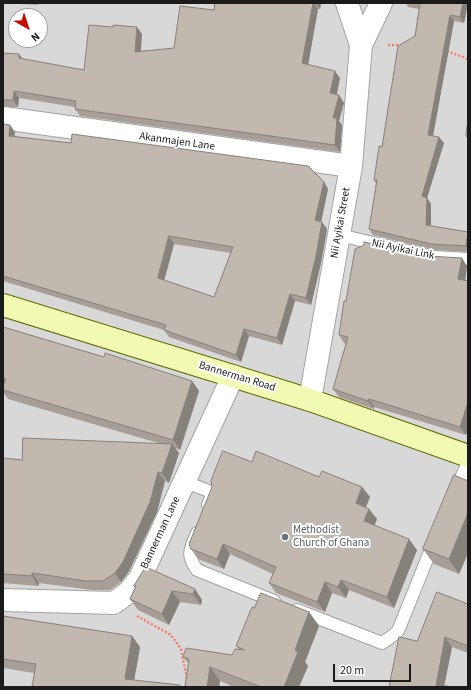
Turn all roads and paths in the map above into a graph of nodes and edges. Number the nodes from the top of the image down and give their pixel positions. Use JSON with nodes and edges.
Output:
{"nodes":[{"id":1,"x":347,"y":3,"type":"edge"},
{"id":2,"x":381,"y":3,"type":"edge"},
{"id":3,"x":361,"y":45,"type":"junction"},
{"id":4,"x":410,"y":46,"type":"edge"},
{"id":5,"x":445,"y":51,"type":"edge"},
{"id":6,"x":468,"y":59,"type":"edge"},
{"id":7,"x":3,"y":118,"type":"edge"},
{"id":8,"x":351,"y":166,"type":"junction"},
{"id":9,"x":339,"y":235,"type":"junction"},
{"id":10,"x":468,"y":259,"type":"edge"},
{"id":11,"x":3,"y":305,"type":"edge"},
{"id":12,"x":233,"y":376,"type":"junction"},
{"id":13,"x":310,"y":400,"type":"junction"},
{"id":14,"x":468,"y":456,"type":"edge"},
{"id":15,"x":468,"y":462,"type":"edge"},
{"id":16,"x":185,"y":482,"type":"junction"},
{"id":17,"x":450,"y":506,"type":"edge"},
{"id":18,"x":440,"y":528,"type":"edge"},
{"id":19,"x":3,"y":600,"type":"edge"},
{"id":20,"x":114,"y":603,"type":"junction"},
{"id":21,"x":187,"y":680,"type":"edge"}],
"edges":[{"from":1,"to":3,"type":"street","name":"Nii Ayikai Street"},
{"from":2,"to":3,"type":"street","name":"Nii Ayikai Street"},
{"from":3,"to":4,"type":"path"},
{"from":3,"to":8,"type":"street","name":"Nii Ayikai Street"},
{"from":5,"to":6,"type":"path"},
{"from":7,"to":8,"type":"street","name":"Akanmajen Lane"},
{"from":8,"to":9,"type":"street","name":"Nii Ayikai Street"},
{"from":9,"to":10,"type":"lane","name":"Nii Ayikai Link"},
{"from":9,"to":13,"type":"street","name":"Nii Ayikai Street"},
{"from":11,"to":12,"type":"street","name":"Bannerman Road"},
{"from":12,"to":13,"type":"street","name":"Bannerman Road"},
{"from":12,"to":16,"type":"street","name":"Bannerman Lane"},
{"from":13,"to":14,"type":"street","name":"Bannerman Road"},
{"from":15,"to":17,"type":"lane"},
{"from":16,"to":18,"type":"lane"},
{"from":16,"to":20,"type":"street","name":"Bannerman Lane"},
{"from":19,"to":20,"type":"street"},
{"from":20,"to":21,"type":"path"}]}
